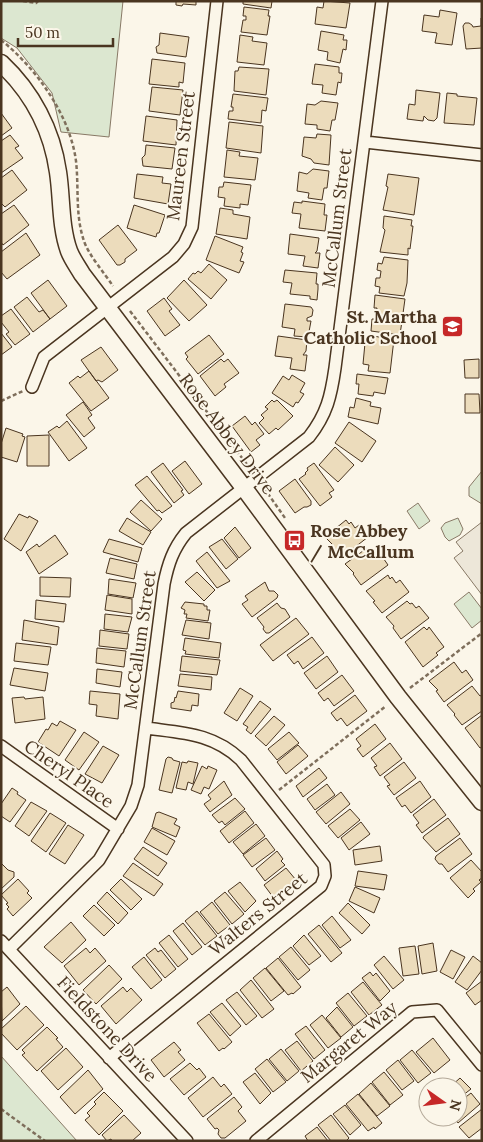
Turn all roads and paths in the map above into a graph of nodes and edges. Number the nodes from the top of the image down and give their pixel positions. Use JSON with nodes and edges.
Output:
{"nodes":[{"id":1,"x":23,"y":1,"type":"edge"},
{"id":2,"x":38,"y":1,"type":"edge"},
{"id":3,"x":217,"y":1,"type":"edge"},
{"id":4,"x":382,"y":1,"type":"edge"},
{"id":5,"x":1,"y":63,"type":"edge"},
{"id":6,"x":365,"y":142,"type":"junction"},
{"id":7,"x":482,"y":155,"type":"edge"},
{"id":8,"x":107,"y":309,"type":"junction"},
{"id":9,"x":130,"y":311,"type":"dead end"},
{"id":10,"x":32,"y":387,"type":"joint"},
{"id":11,"x":1,"y":400,"type":"edge"},
{"id":12,"x":249,"y":467,"type":"dead end"},
{"id":13,"x":244,"y":488,"type":"junction"},
{"id":14,"x":482,"y":633,"type":"edge"},
{"id":15,"x":408,"y":689,"type":"dead end"},
{"id":16,"x":386,"y":706,"type":"dead end"},
{"id":17,"x":146,"y":728,"type":"junction"},
{"id":18,"x":1,"y":746,"type":"edge"},
{"id":19,"x":270,"y":797,"type":"junction"},
{"id":20,"x":482,"y":802,"type":"edge"},
{"id":21,"x":118,"y":829,"type":"junction"},
{"id":22,"x":5,"y":946,"type":"edge"},
{"id":23,"x":109,"y":1058,"type":"junction"},
{"id":24,"x":482,"y":1065,"type":"edge"},
{"id":25,"x":1,"y":1110,"type":"edge"},
{"id":26,"x":45,"y":1141,"type":"edge"},
{"id":27,"x":187,"y":1141,"type":"edge"},
{"id":28,"x":256,"y":1141,"type":"edge"}],
"edges":[{"from":1,"to":2,"type":"path"},
{"from":3,"to":8,"type":"street","name":"Maureen Street"},
{"from":4,"to":6,"type":"street","name":"McCallum Street"},
{"from":5,"to":8,"type":"street","name":"Rose Abbey Drive"},
{"from":6,"to":7,"type":"street"},
{"from":6,"to":13,"type":"street","name":"McCallum Street"},
{"from":8,"to":10,"type":"street","name":"Maureen Street"},
{"from":8,"to":13,"type":"street","name":"Rose Abbey Drive"},
{"from":9,"to":12,"type":"path"},
{"from":10,"to":11,"type":"path"},
{"from":13,"to":17,"type":"street","name":"McCallum Street"},
{"from":13,"to":20,"type":"street","name":"Rose Abbey Drive"},
{"from":14,"to":15,"type":"path"},
{"from":16,"to":19,"type":"path"},
{"from":17,"to":19,"type":"street","name":"Walters Street"},
{"from":17,"to":21,"type":"street","name":"McCallum Street"},
{"from":18,"to":21,"type":"street","name":"Cheryl Place"},
{"from":19,"to":23,"type":"street","name":"Walters Street"},
{"from":21,"to":22,"type":"street","name":"McCallum Street"},
{"from":22,"to":23,"type":"street","name":"Fieldstone Drive"},
{"from":23,"to":27,"type":"street","name":"Fieldstone Drive"},
{"from":24,"to":28,"type":"street","name":"Margaret Way"},
{"from":25,"to":26,"type":"path"}]}
